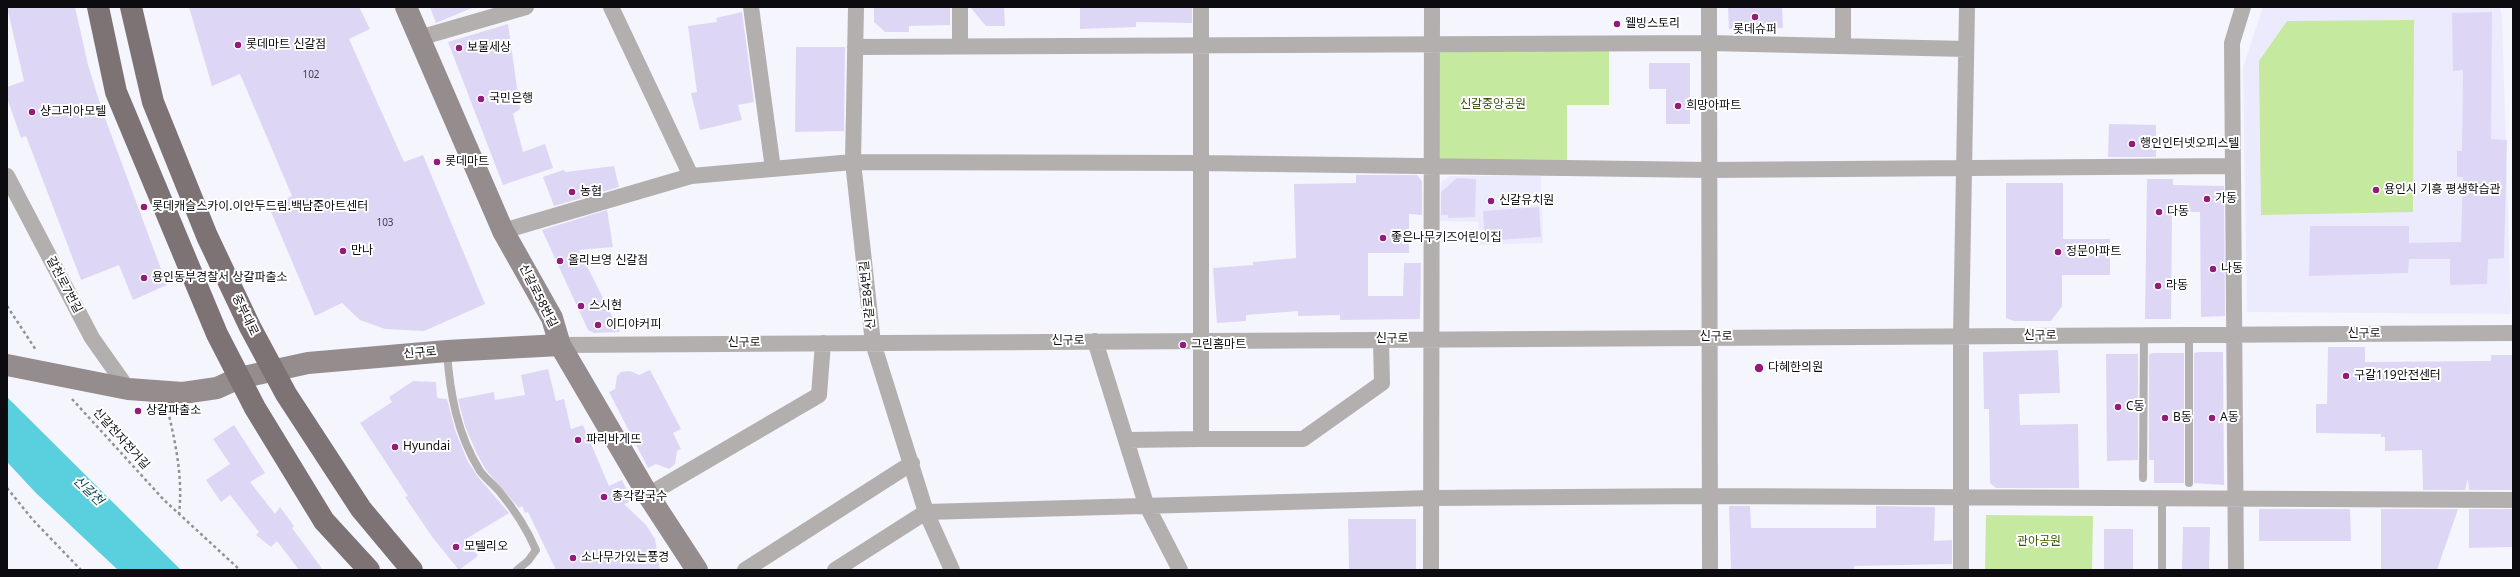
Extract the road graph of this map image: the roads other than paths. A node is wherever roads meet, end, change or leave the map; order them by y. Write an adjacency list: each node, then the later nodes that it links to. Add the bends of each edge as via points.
1 (98, 7): 49 (main road, via 116,92 217,334)
2 (131, 7): 48 (main road, 중부대로, via 152,102 207,236)
3 (406, 7): 15 (street, 신갈로58번길)
4 (526, 7): 15 (street)
5 (611, 7): 31 (street)
6 (751, 7): 28 (street)
7 (856, 7): 21 (street, 신갈로84번길)
8 (960, 7): 19 (street)
9 (1201, 7): 18 (street)
10 (1432, 7): 16 (street)
11 (1709, 7): 17 (street)
12 (1843, 7): 20 (street)
13 (1967, 7): 22 (street)
14 (2243, 7): 25 (street, via 2232,43)
15 (419, 38): 32 (street, 신갈로58번길)
16 (1432, 43): 17 (street); 18 (street); 26 (street)
17 (1709, 43): 20 (street); 29 (street)
18 (1201, 44): 19 (street); 24 (street)
19 (960, 46): 21 (street)
20 (1842, 46): 22 (street)
21 (855, 47): 23 (street, 신갈로84번길)
22 (1966, 49): 27 (street)
23 (853, 162): 24 (street); 28 (street); 44 (street, 신갈로84번길)
24 (1202, 163): 26 (street); 42 (street)
25 (2233, 166): 27 (street); 34 (street)
26 (1431, 167): 29 (street); 39 (street)
27 (1964, 167): 29 (street); 37 (street)
28 (773, 169): 31 (street)
29 (1709, 170): 38 (street)
30 (7, 176): 50 (street, 갈천로7번길, via 92,338)
31 (691, 176): 32 (street)
32 (503, 231): 45 (street, 신갈로58번길, via 552,318)
33 (2513, 333): 34 (street, 신구로)
34 (2236, 334): 36 (street, 신구로); 61 (street)
35 (2144, 335): 36 (street, 신구로); 37 (street, 신구로); 54 (lane)
36 (2189, 335): 55 (lane)
37 (1961, 336): 38 (street, 신구로); 58 (street)
38 (1710, 338): 39 (street, 신구로); 57 (street)
39 (1431, 339): 40 (street, 신구로); 59 (street)
40 (1380, 340): 42 (street, 신구로); 51 (street, via 1382,383 1304,439)
41 (1095, 341): 42 (street, 신구로); 44 (street, 신구로); 52 (street)
42 (1202, 341): 51 (street)
43 (823, 343): 44 (street, 신구로); 45 (street, 신구로); 56 (street, via 819,395)
44 (873, 343): 53 (street, 신갈로84번길)
45 (560, 345): 46 (street, 신구로); 56 (street, 신갈로58번길)
46 (447, 351): 48 (street, 신구로, via 308,363); 67 (lane, via 450,392 461,433 480,472 500,492 527,530 536,550)
47 (7, 365): 50 (street, 신구로)
48 (272, 370): 49 (street, 신구로); 66 (main road, 중부대로, via 361,509)
49 (240, 378): 50 (street, 신구로, via 217,388 183,393); 65 (main road, via 255,408 324,520)
50 (128, 389)
51 (1201, 439): 52 (street)
52 (1126, 440): 63 (street)
53 (912, 463): 64 (street, 신갈로84번길); 69 (street)
54 (2143, 478)
55 (2188, 483)
56 (648, 495): 68 (street, 신갈로58번길)
57 (1710, 496): 58 (street); 59 (street); 74 (street)
58 (1961, 497): 60 (street); 75 (street)
59 (1431, 498): 63 (street); 73 (street)
60 (2162, 498): 61 (street); 76 (lane)
61 (2236, 499): 62 (street); 77 (street)
62 (2513, 500)
63 (1146, 504): 64 (street); 72 (street)
64 (926, 512): 70 (street); 71 (street, 신갈로84번길)
65 (368, 570)
66 (412, 570)
67 (517, 570)
68 (696, 570)
69 (745, 570)
70 (835, 570)
71 (952, 570)
72 (1180, 570)
73 (1431, 570)
74 (1710, 570)
75 (1961, 570)
76 (2162, 570)
77 (2236, 570)

